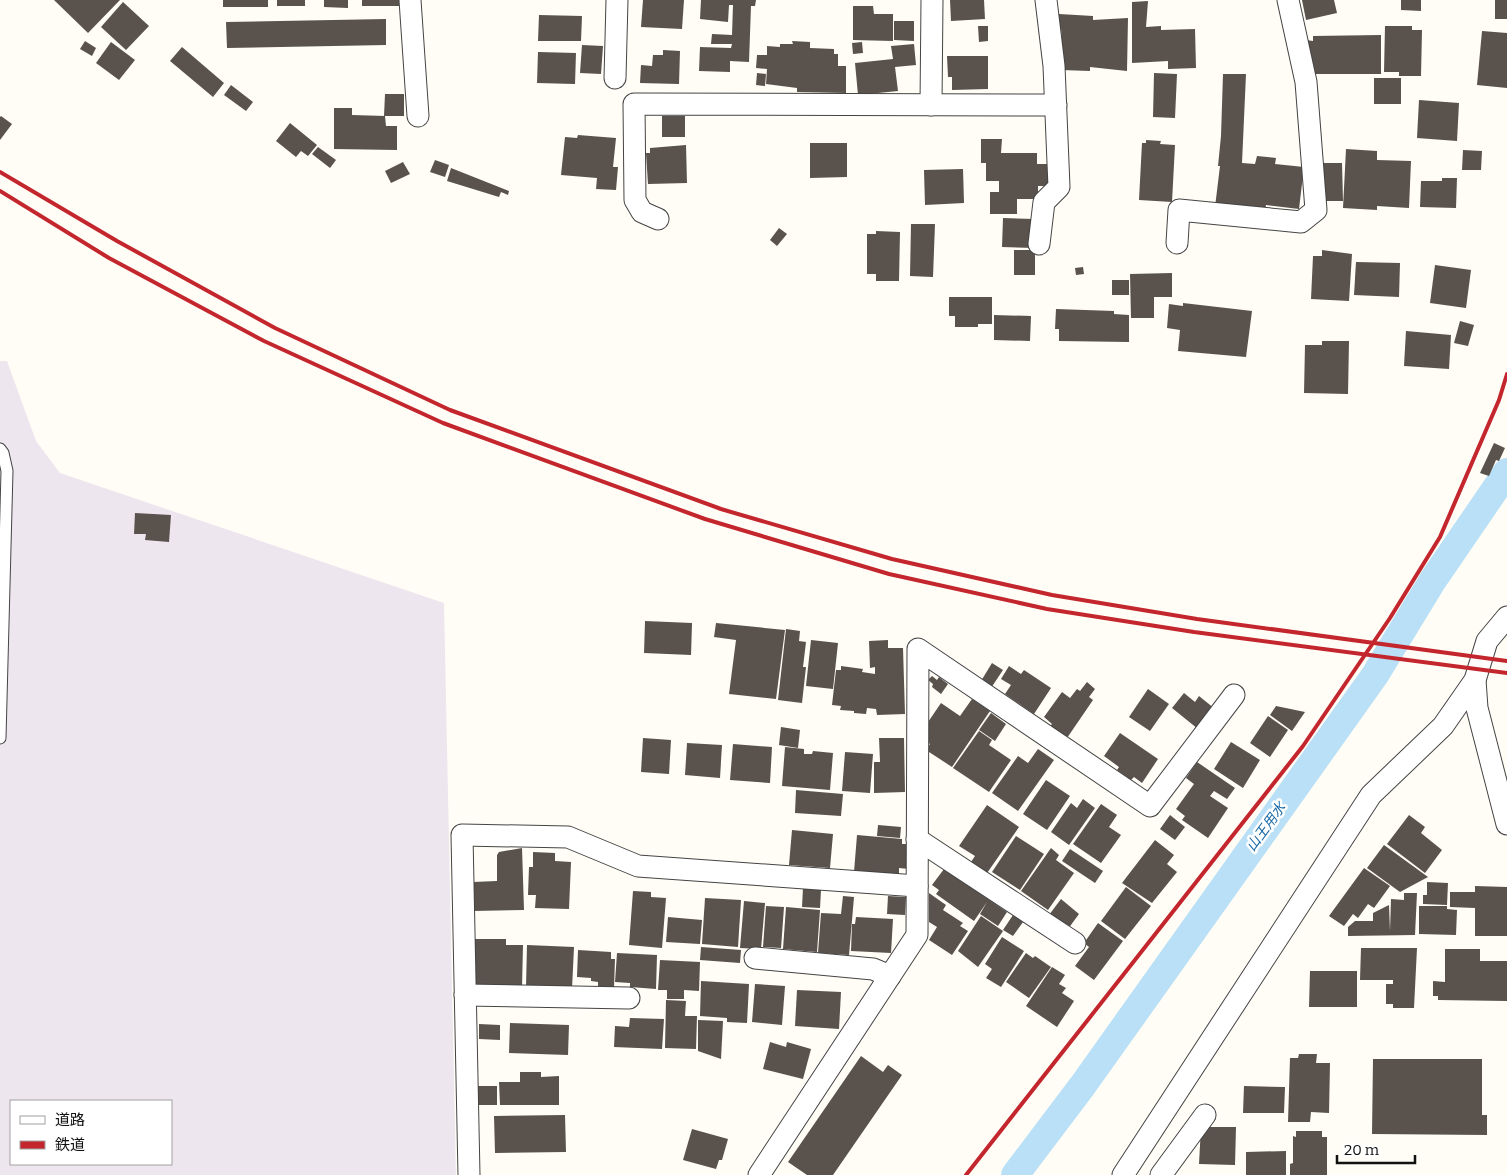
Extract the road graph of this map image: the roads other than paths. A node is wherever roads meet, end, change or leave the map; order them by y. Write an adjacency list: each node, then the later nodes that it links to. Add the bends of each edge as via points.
1 (410, 0): 9 (street)
2 (617, 0): 6 (street)
3 (932, 0): 7 (street)
4 (1046, 0): 8 (street)
5 (1288, 0): 11 (street, via 1306,82 1316,210 1301,222 1179,210)
6 (615, 78)
7 (931, 105): 8 (street); 10 (street, via 634,104 635,200 642,212)
8 (1056, 105): 12 (street, via 1059,187 1044,202)
9 (418, 116)
10 (658, 220)
11 (1177, 243)
12 (1039, 244)
13 (0, 449): 17 (lane, via 7,471)
14 (1507, 617): 15 (street, via 1487,641)
15 (1475, 680): 18 (street, via 1476,708); 29 (street, via 1443,726 1371,795)
16 (1234, 695): 19 (street, via 1150,806 918,648)
17 (0, 738)
18 (1507, 824)
19 (917, 838): 20 (street); 21 (street)
20 (917, 886): 23 (street, via 917,935); 24 (street, via 638,866 568,837 462,835)
21 (1075, 943)
22 (755, 958): 23 (street, via 873,969)
23 (890, 976): 28 (street)
24 (465, 995): 25 (street); 27 (street)
25 (629, 998)
26 (1205, 1115): 30 (street)
27 (469, 1175)
28 (759, 1175)
29 (1122, 1175)
30 (1161, 1175)

